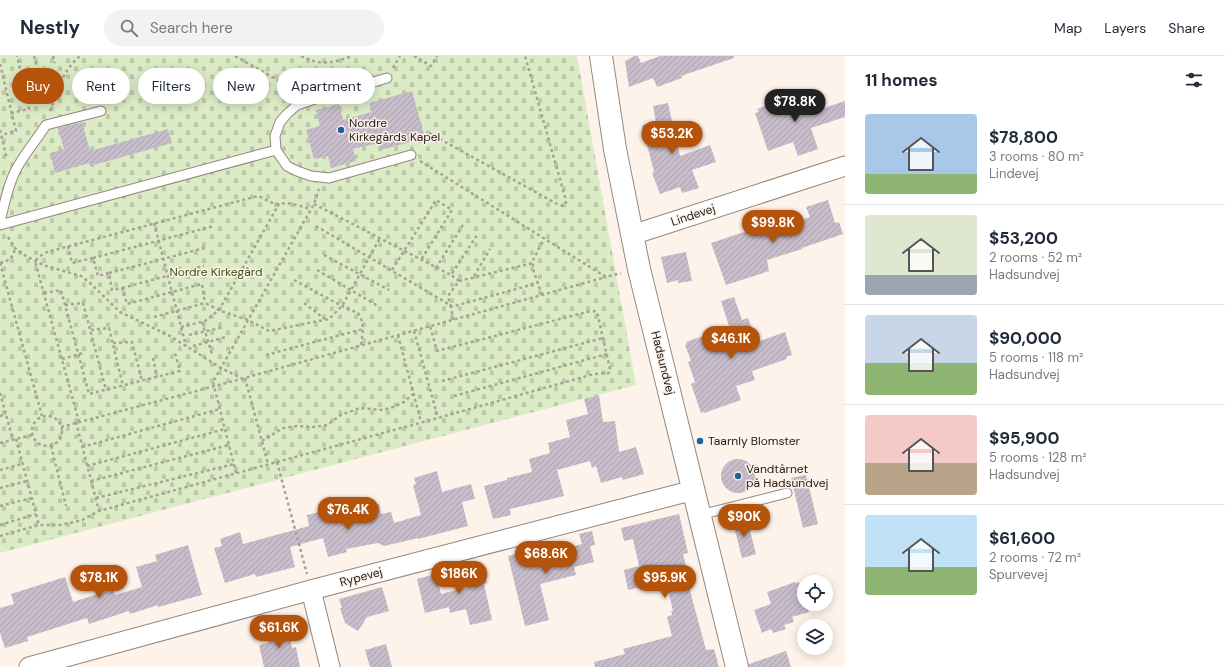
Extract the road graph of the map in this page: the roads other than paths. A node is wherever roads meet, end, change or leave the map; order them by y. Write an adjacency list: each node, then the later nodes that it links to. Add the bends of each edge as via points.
1 (601, 56): 9 (street, Hadsundvej, via 615,150)
2 (387, 78): 4 (lane, via 297,105 280,122 275,136)
3 (100, 111): 7 (lane, via 46,125 12,177)
4 (276, 150): 5 (lane, via 287,166 297,172 329,178); 8 (lane)
5 (411, 155)
6 (845, 166): 9 (street, Lindevej)
7 (0, 221)
8 (2, 229)
9 (632, 236): 10 (street, Hadsundvej)
10 (694, 490): 12 (street, Hadsundvej); 13 (street, Rypevej)
11 (787, 493): 12 (lane)
12 (700, 515): 16 (street, Hadsundvej)
13 (311, 590): 14 (street, Rypevej); 15 (street)
14 (29, 667)
15 (330, 667)
16 (737, 667)

